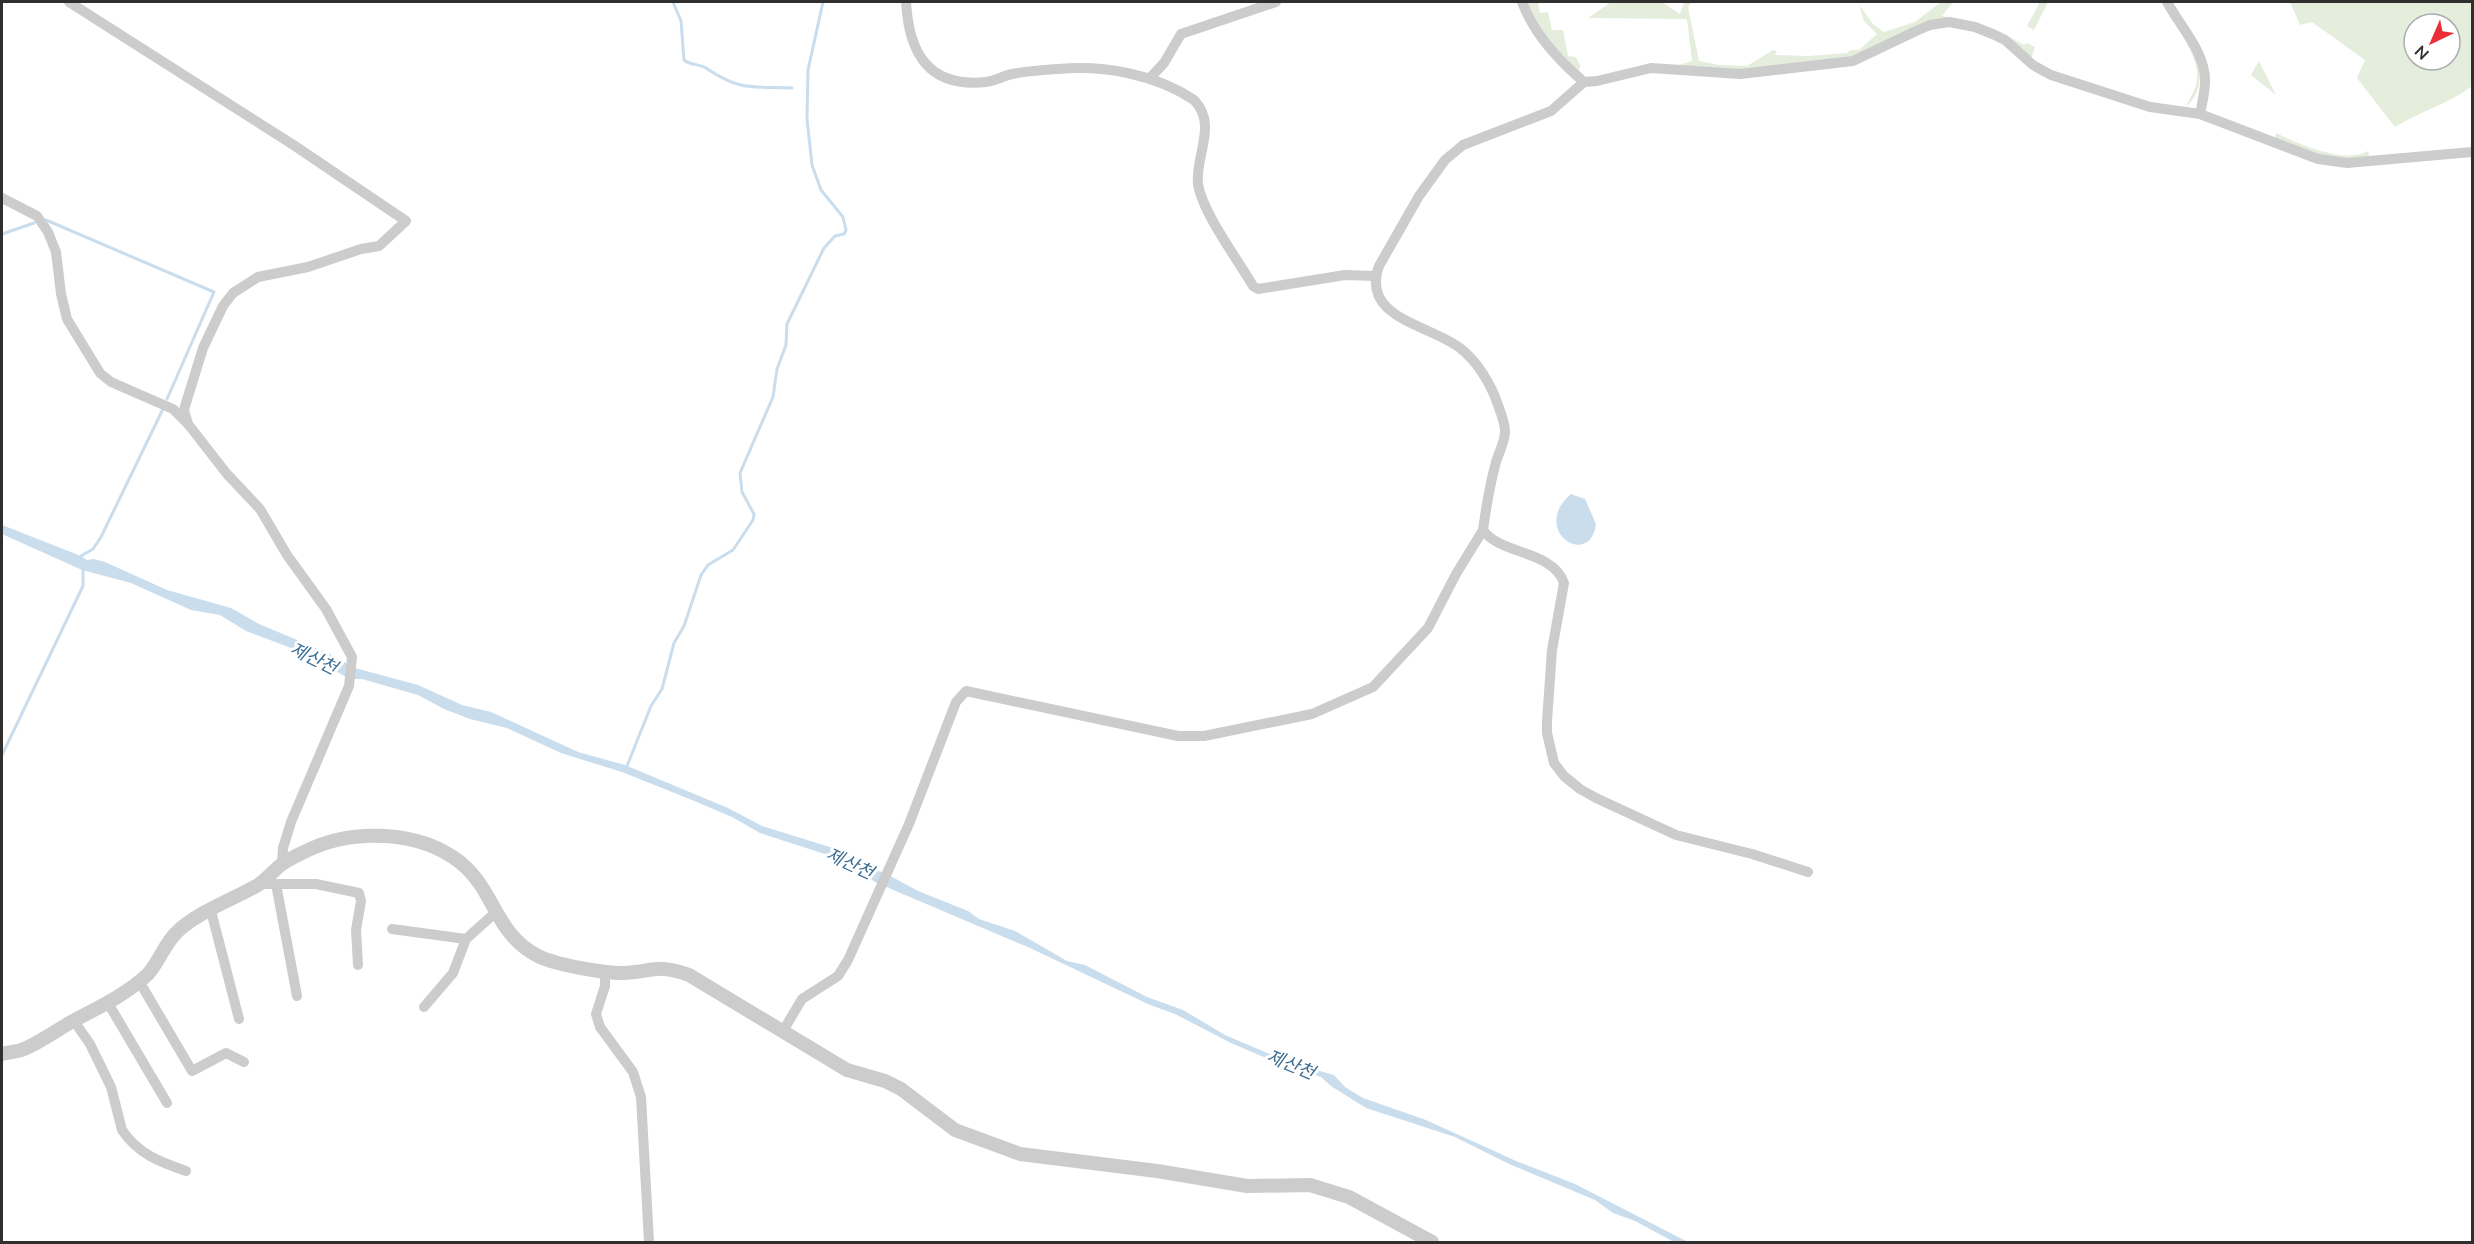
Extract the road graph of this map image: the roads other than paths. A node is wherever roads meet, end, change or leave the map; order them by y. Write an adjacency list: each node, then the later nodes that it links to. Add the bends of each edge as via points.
1 (69, 2): 12 (street, via 406,221 379,246 258,277 233,293 203,348 184,410)
2 (906, 2): 6 (street, via 917,54 931,70 946,78 985,82 1012,74 1077,68)
3 (1276, 2): 6 (street, via 1181,34)
4 (1522, 2): 7 (street, via 1534,29)
5 (2167, 2): 8 (street, via 2204,71)
6 (1150, 78): 11 (street, via 1199,105 1205,120 1198,175 1202,198 1253,286 1262,289 1345,274)
7 (1584, 82): 8 (street, via 1652,68 1740,74 1853,61 1930,25 1949,22 1975,27 2005,40 2051,75 2150,107); 11 (street, via 1551,111 1463,145 1445,160 1419,196)
8 (2200, 114): 9 (street, via 2329,161 2371,162)
9 (2472, 152)
10 (2, 198): 12 (street, via 37,216 48,232 56,252 67,320 100,373 111,382 172,409)
11 (1376, 276): 13 (street, via 1376,292 1389,310 1459,347 1474,362 1494,395 1505,428)
12 (188, 424): 14 (street, via 260,509 349,648 353,667 349,686 291,822)
13 (1483, 530): 15 (street, via 1562,575 1546,721 1554,763 1564,776 1596,798 1676,835); 30 (street, via 1428,628 1388,673 1367,691 1312,714 1204,736 1178,736 966,692 956,702 889,869 842,972 802,999)
14 (282, 864): 16 (street); 19 (street, via 338,839 382,837 419,842 444,851 461,864 483,890)
15 (1808, 872)
16 (258, 884): 17 (street); 18 (street)
17 (276, 884): 22 (street, via 316,884 359,893); 25 (street)
18 (211, 911): 24 (street, via 174,934); 28 (street)
19 (495, 914): 21 (street); 23 (street, via 517,941 538,956)
20 (392, 928): 21 (street)
21 (466, 939): 27 (street, via 453,973)
22 (358, 965)
23 (605, 972): 30 (street, via 654,967 678,971); 35 (street, via 596,1014 633,1072 641,1097)
24 (140, 981): 26 (street); 32 (street, via 192,1071 226,1053)
25 (297, 996)
26 (108, 1003): 29 (street); 33 (street)
27 (424, 1008)
28 (239, 1019)
29 (74, 1021): 31 (street, via 24,1049); 34 (street, via 111,1087 126,1136 154,1160)
30 (783, 1031): 36 (street, via 847,1070 901,1089 955,1130 1020,1154 1247,1186 1310,1185 1349,1197)
31 (2, 1054)
32 (244, 1062)
33 (167, 1103)
34 (186, 1171)
35 (649, 1242)
36 (1432, 1242)

